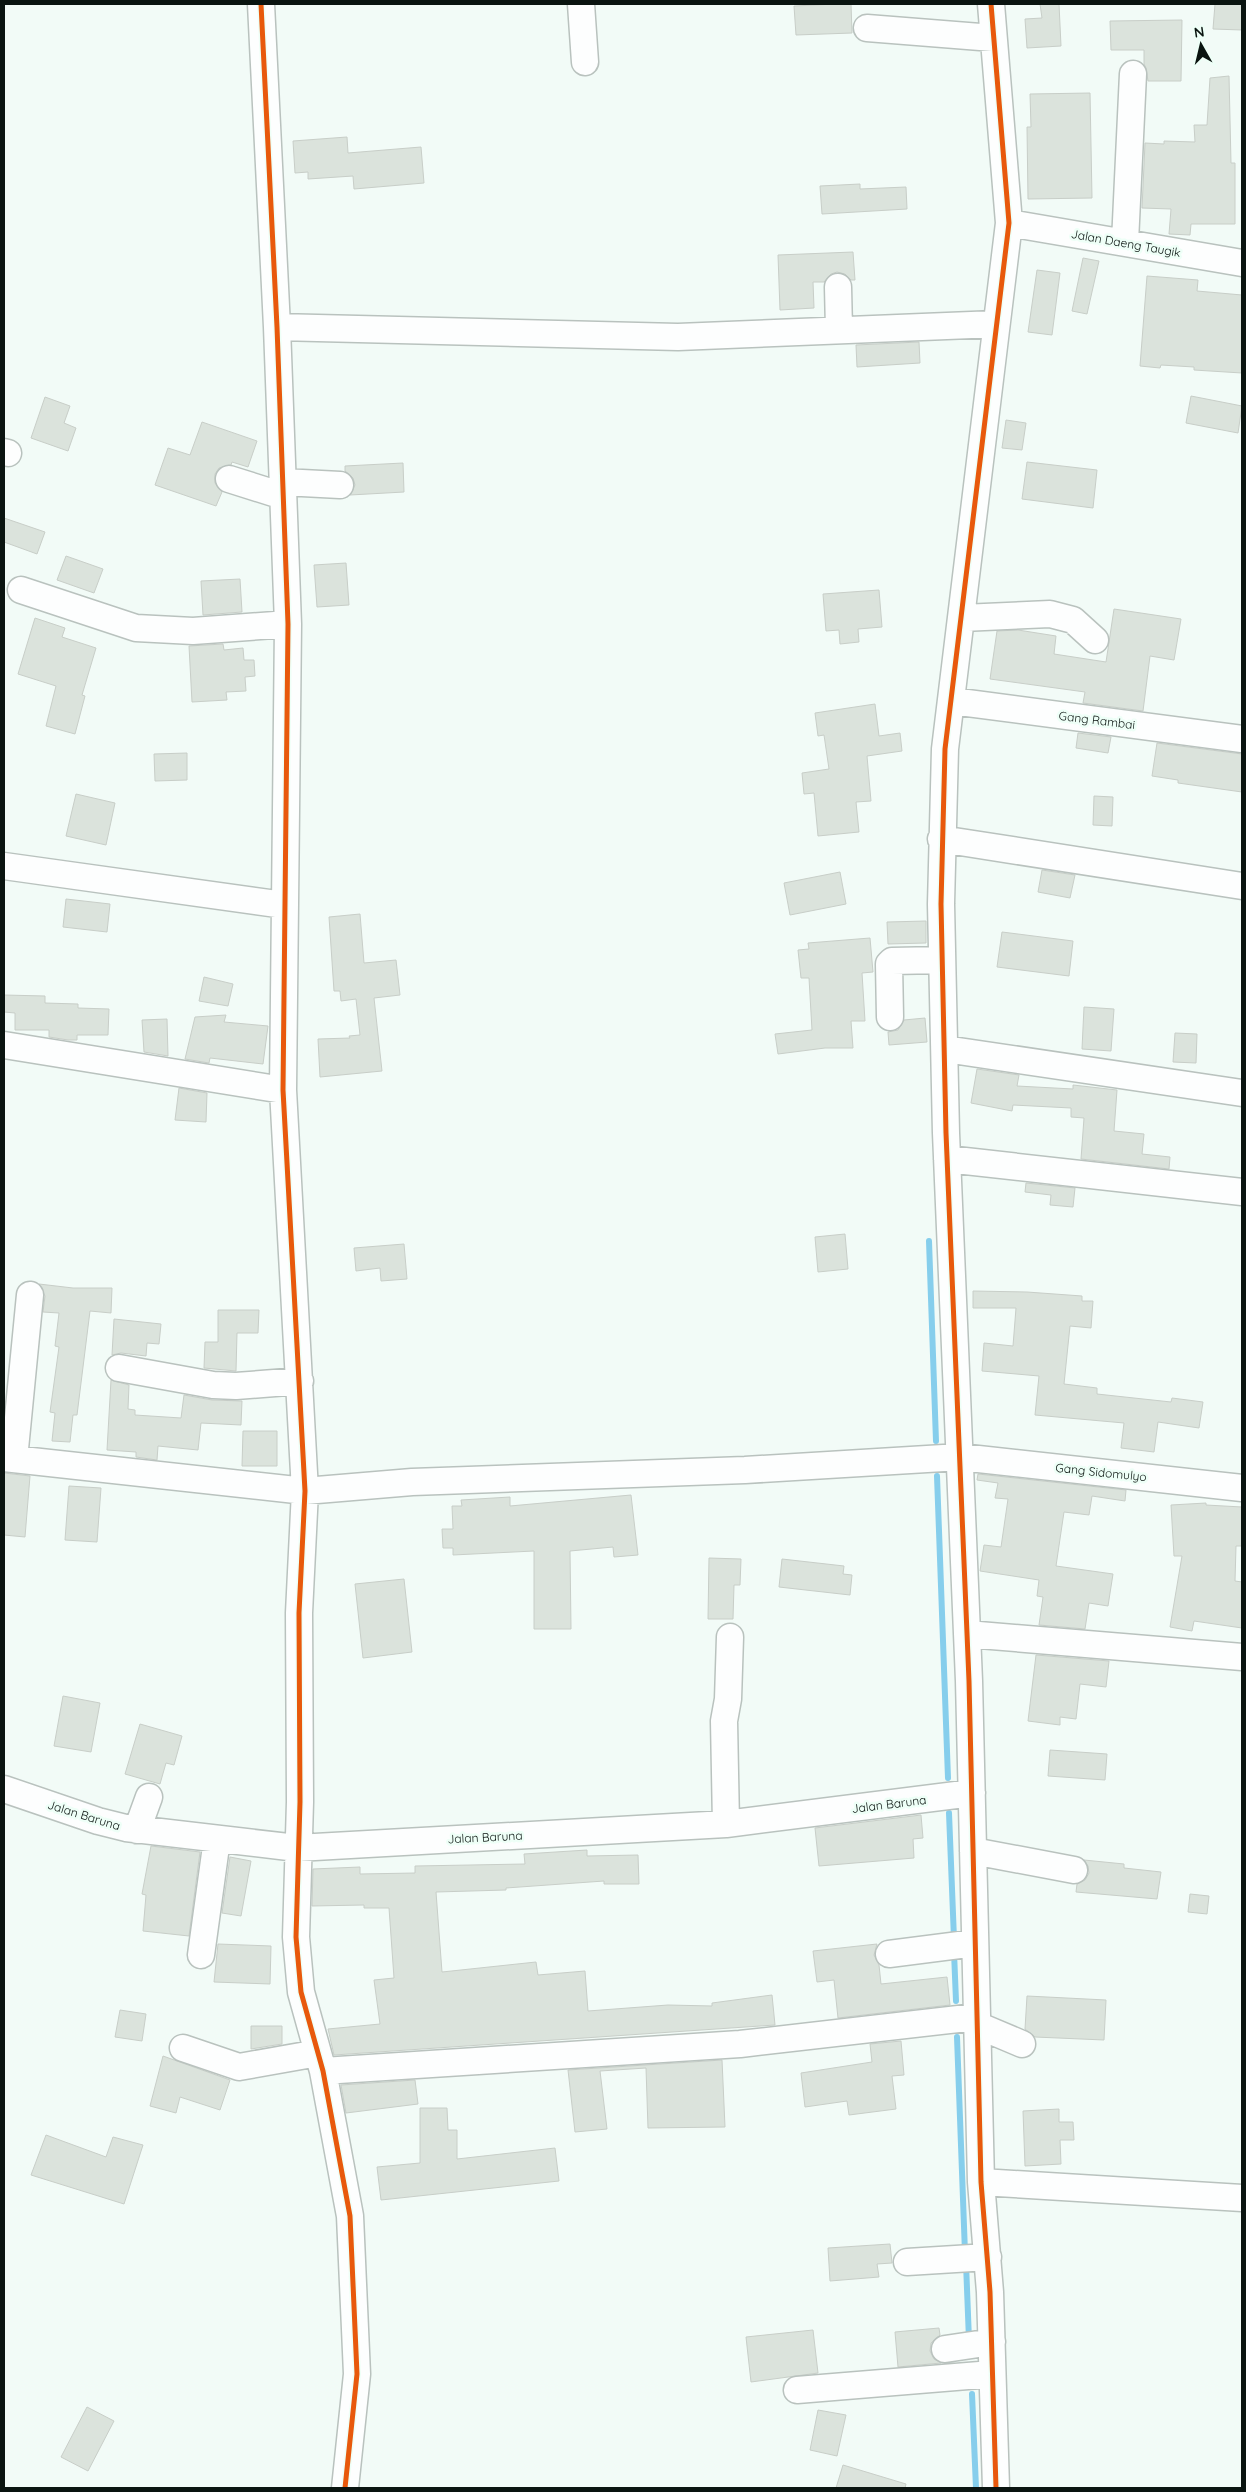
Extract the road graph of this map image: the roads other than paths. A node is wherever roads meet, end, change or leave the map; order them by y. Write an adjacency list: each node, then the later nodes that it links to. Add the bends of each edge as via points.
1 (261, 4): 13 (street)
2 (581, 4): 6 (street)
3 (990, 4): 5 (street)
4 (868, 28): 5 (street)
5 (993, 38): 8 (street)
6 (585, 62)
7 (1134, 74): 9 (street)
8 (1009, 223): 9 (street, Jalan Daeng Taugik); 12 (street)
9 (1126, 242): 10 (street, Jalan Daeng Taugik)
10 (1242, 263)
11 (838, 287): 14 (street)
12 (996, 324): 14 (street); 19 (street)
13 (277, 327): 14 (street, via 678,337); 17 (street)
14 (839, 330)
15 (229, 479): 17 (street)
16 (340, 485): 17 (street)
17 (283, 489): 20 (street)
18 (21, 590): 20 (street, via 136,628 193,631)
19 (962, 618): 21 (street, via 1050,614 1073,620); 22 (street)
20 (288, 624): 27 (street)
21 (1095, 640)
22 (952, 701): 23 (street, Gang Rambai); 24 (street, via 945,749)
23 (1242, 739)
24 (942, 839): 26 (street); 28 (street)
25 (4, 866): 27 (street)
26 (1242, 886)
27 (284, 905): 32 (street)
28 (942, 960): 29 (street, via 892,961 889,964); 31 (street)
29 (890, 1017)
30 (4, 1045): 32 (street)
31 (945, 1049): 33 (street); 34 (street)
32 (283, 1090): 38 (street)
33 (1242, 1093)
34 (948, 1159): 35 (street); 39 (street)
35 (1242, 1192)
36 (30, 1295): 40 (street)
37 (120, 1368): 38 (street, via 213,1385)
38 (300, 1381): 42 (street)
39 (960, 1457): 41 (street, Gang Sidomulyo); 42 (street, Gang Sidomulyo, via 745,1470 430,1482); 43 (street)
40 (9, 1459): 42 (street, Gang Sidomulyo)
41 (1242, 1488)
42 (305, 1491): 52 (street, via 299,1613 300,1802)
43 (967, 1634): 45 (street); 47 (street)
44 (730, 1637): 49 (street, via 724,1720)
45 (1242, 1657)
46 (4, 1789): 50 (street, Jalan Baruna, via 98,1821)
47 (972, 1793): 49 (street, Jalan Baruna); 53 (street)
48 (149, 1797): 50 (street)
49 (726, 1824): 52 (street, Jalan Baruna)
50 (137, 1830): 51 (street, Jalan Baruna)
51 (217, 1840): 52 (street, Jalan Baruna); 57 (street)
52 (297, 1848): 61 (street, via 296,1936 301,1992)
53 (973, 1851): 54 (street); 55 (street)
54 (1074, 1870)
55 (957, 1946): 56 (street); 58 (street)
56 (889, 1954)
57 (201, 1955)
58 (976, 2021): 59 (street); 61 (street, via 740,2044); 62 (street)
59 (1022, 2044)
60 (183, 2048): 61 (street, via 239,2067)
61 (320, 2062): 68 (street, via 350,2216 357,2374)
62 (981, 2182): 63 (street); 64 (street)
63 (1242, 2198)
64 (973, 2258): 65 (street); 66 (street, via 969,2346)
65 (907, 2262)
66 (992, 2374): 67 (street); 69 (street)
67 (797, 2390)
68 (345, 2488)
69 (996, 2488)

